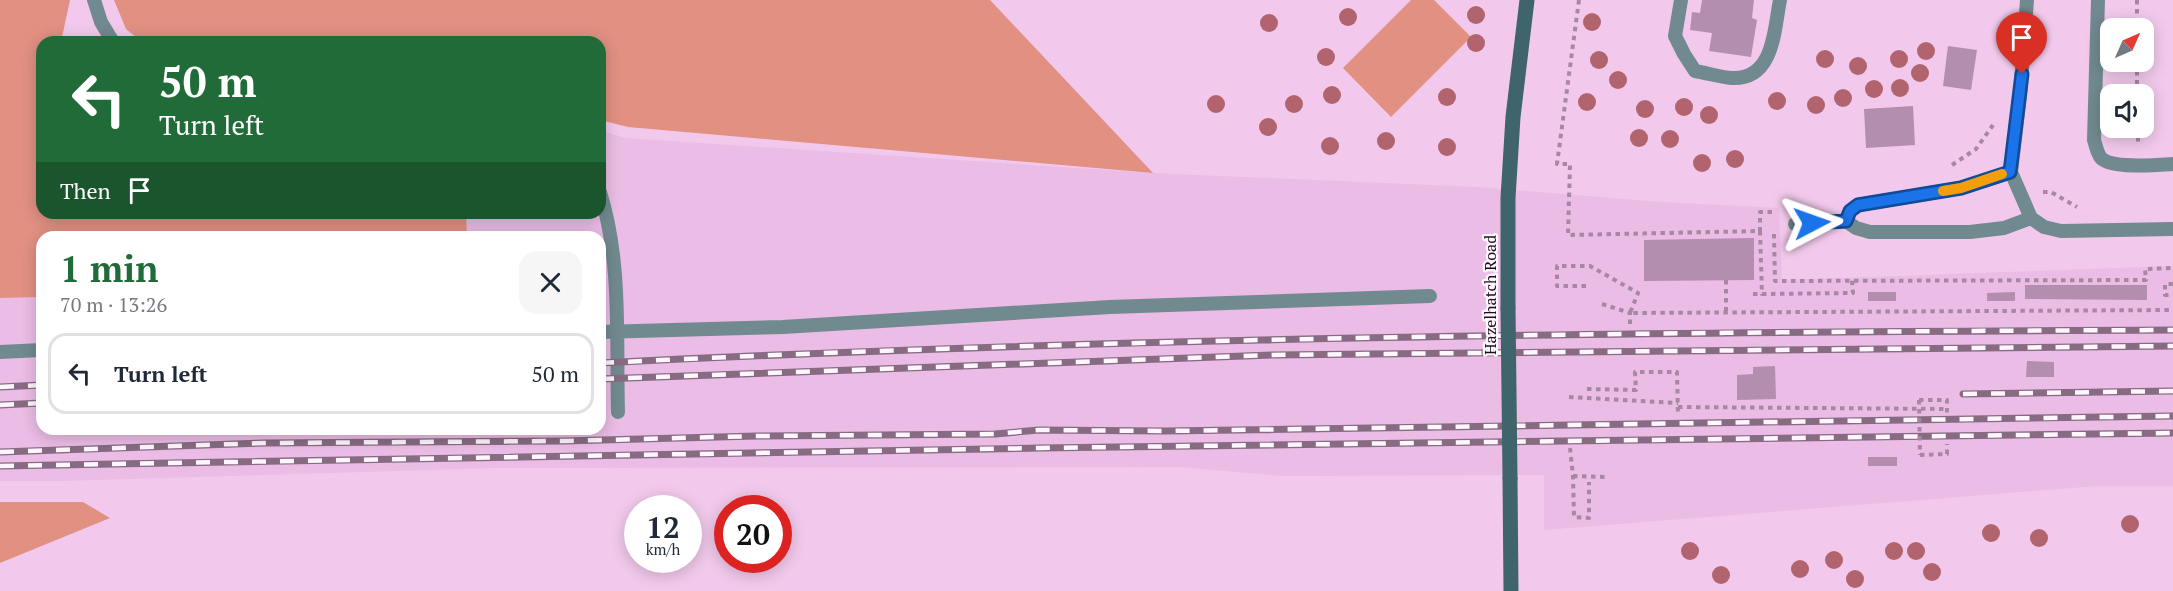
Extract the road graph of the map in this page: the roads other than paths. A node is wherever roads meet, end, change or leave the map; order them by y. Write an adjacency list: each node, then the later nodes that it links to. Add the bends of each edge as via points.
1 (94, 0): 7 (lane)
2 (1527, 0): 21 (main road, Hazelhatch Road, bridge, via 1508,198)
3 (1681, 0): 4 (lane, via 1675,36 1684,54 1695,70 1732,78 1749,76 1766,60)
4 (1780, 0)
5 (2027, 0): 9 (lane)
6 (2098, 0): 8 (lane, via 2094,140 2097,150 2109,163)
7 (109, 36)
8 (2173, 164)
9 (2010, 172): 11 (lane); 12 (lane, via 1961,188 1858,205)
10 (606, 211): 17 (lane, via 616,282)
11 (2031, 218): 12 (lane, via 2004,228 1970,232 1870,232); 14 (lane, via 2044,227 2061,231)
12 (1846, 221): 13 (lane)
13 (1795, 224)
14 (2173, 229)
15 (1430, 296): 17 (lane, via 1110,307 783,327)
16 (606, 332): 17 (lane)
17 (616, 332): 20 (lane)
18 (36, 350): 19 (lane)
19 (0, 352)
20 (618, 412)
21 (1511, 591)

